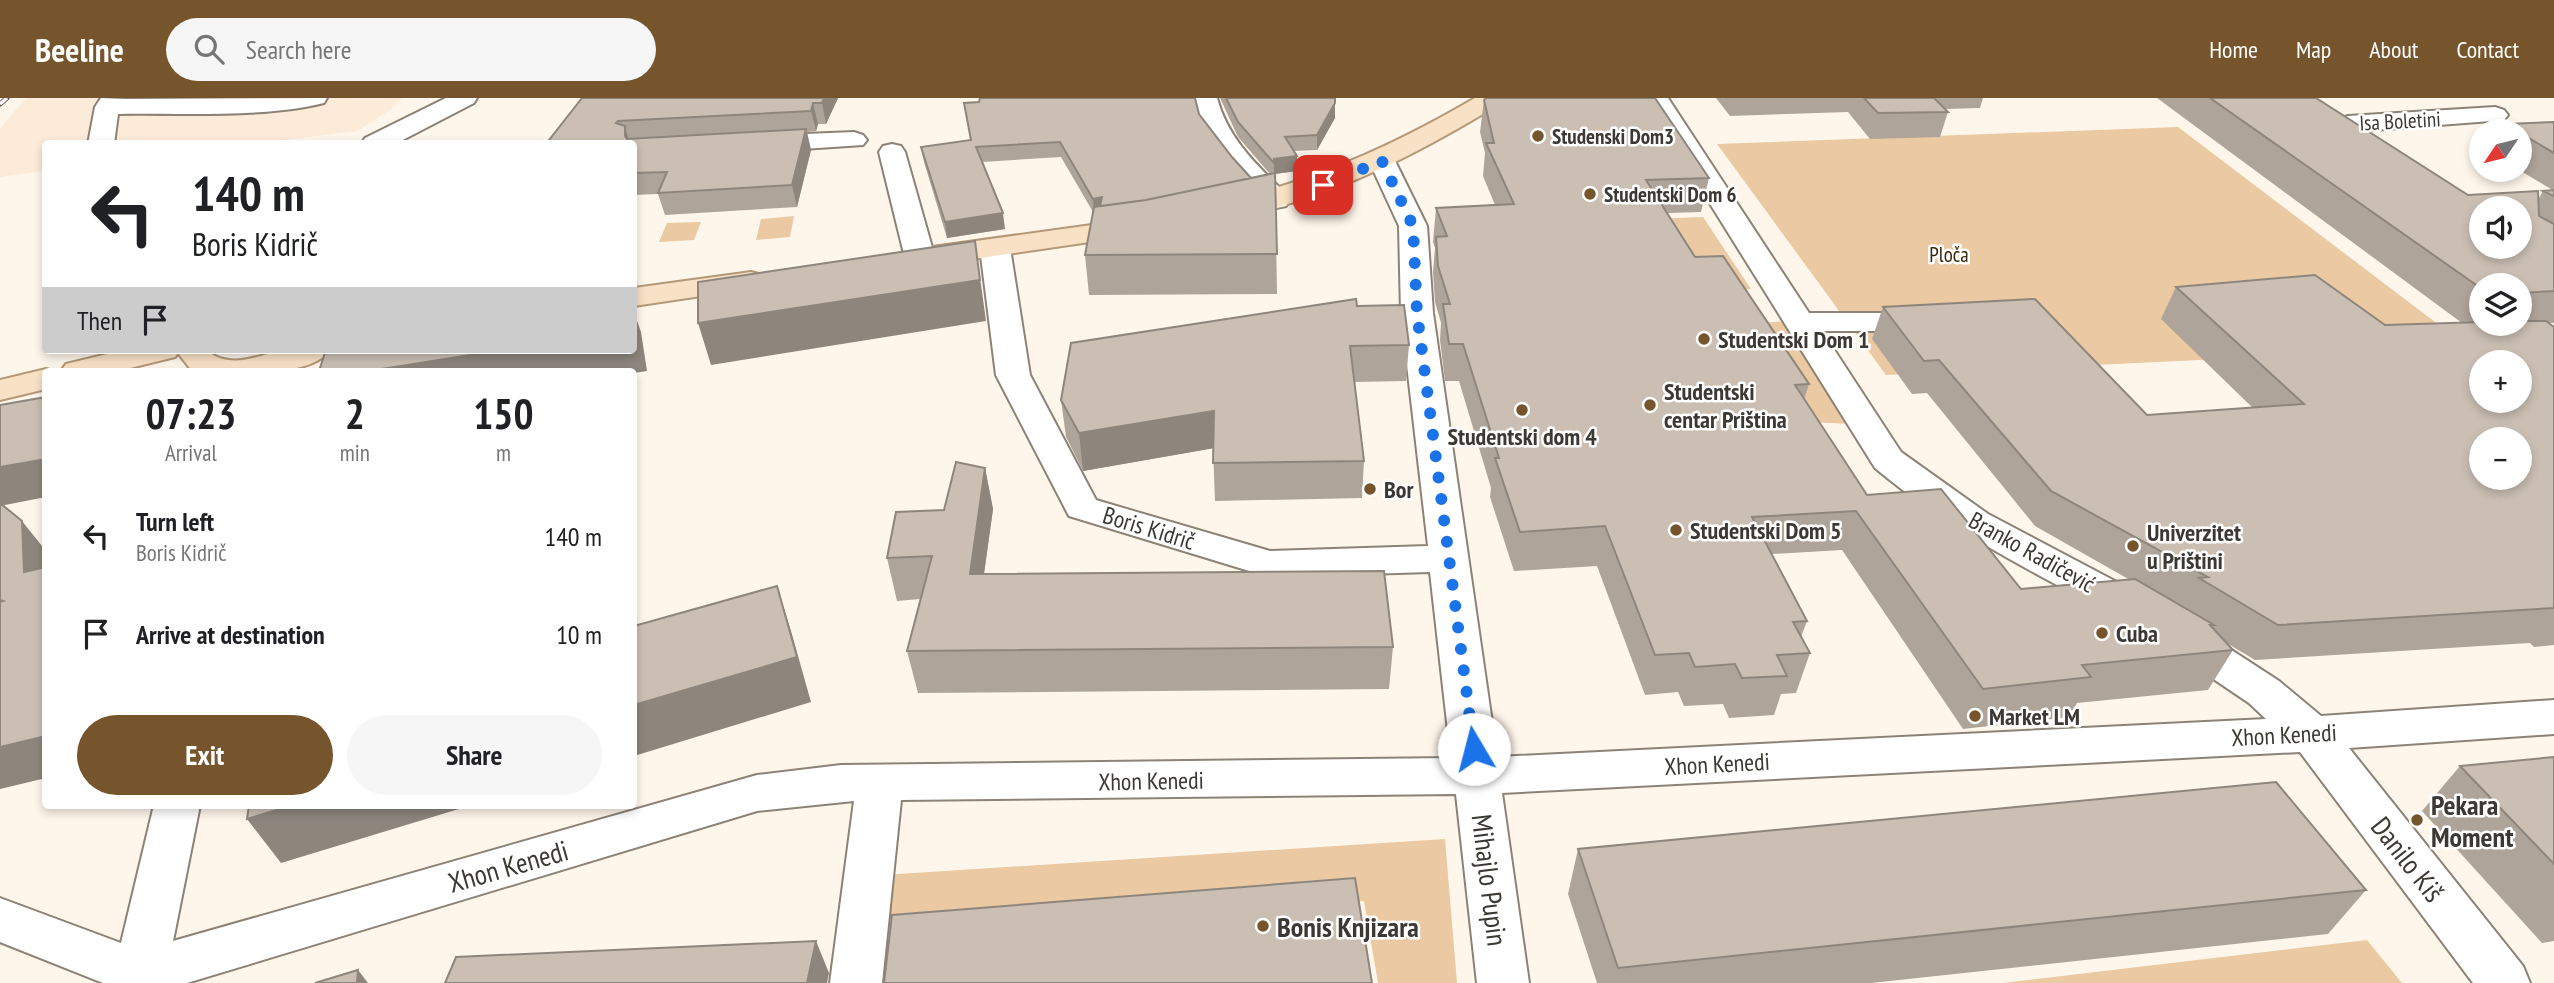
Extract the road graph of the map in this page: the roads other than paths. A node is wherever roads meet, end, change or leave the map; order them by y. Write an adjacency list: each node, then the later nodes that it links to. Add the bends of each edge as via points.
1 (314, 98): 6 (street, via 267,103)
2 (465, 98): 10 (street)
3 (1205, 98): 16 (street, via 1232,154)
4 (1492, 98): 15 (main road)
5 (1656, 98): 21 (street, Branko Radičević)
6 (110, 102): 9 (street)
7 (2495, 115): 8 (street, Isa Boletini)
8 (2338, 118): 12 (main road, Isa Boletini)
9 (102, 140)
10 (382, 140)
11 (854, 140): 13 (street)
12 (2379, 144)
13 (730, 145)
14 (892, 152): 18 (street)
15 (1382, 161): 16 (main road); 32 (street, Mihajlo Pupin, via 1413,226 1417,313)
16 (1276, 200): 17 (main road, via 1186,219)
17 (995, 248): 18 (main road); 32 (street, Boris Kidrič, via 1013,375 1082,508 1269,564)
18 (907, 260)
19 (775, 278): 20 (main road)
20 (637, 298)
21 (1799, 322): 22 (street); 34 (street, Branko Radičević, via 1888,460 1919,487 2171,630 2264,692)
22 (1947, 322)
23 (148, 354): 26 (main road)
24 (194, 354): 27 (main road)
25 (305, 354): 29 (main road)
26 (90, 368)
27 (216, 368)
28 (255, 368): 29 (main road)
29 (275, 368)
30 (42, 380): 31 (main road)
31 (0, 390)
32 (1448, 558): 35 (street, Mihajlo Pupin)
33 (2554, 717): 34 (street, Xhon Kenedi)
34 (2312, 734): 35 (street, Xhon Kenedi); 42 (street, Danilo Kiš)
35 (1477, 776): 36 (street, Xhon Kenedi); 41 (street, Mihajlo Pupin)
36 (880, 783): 39 (street, Xhon Kenedi, via 757,793); 40 (street)
37 (176, 809): 39 (street)
38 (0, 920): 39 (street)
39 (139, 979)
40 (856, 983)
41 (1503, 983)
42 (2504, 983)

